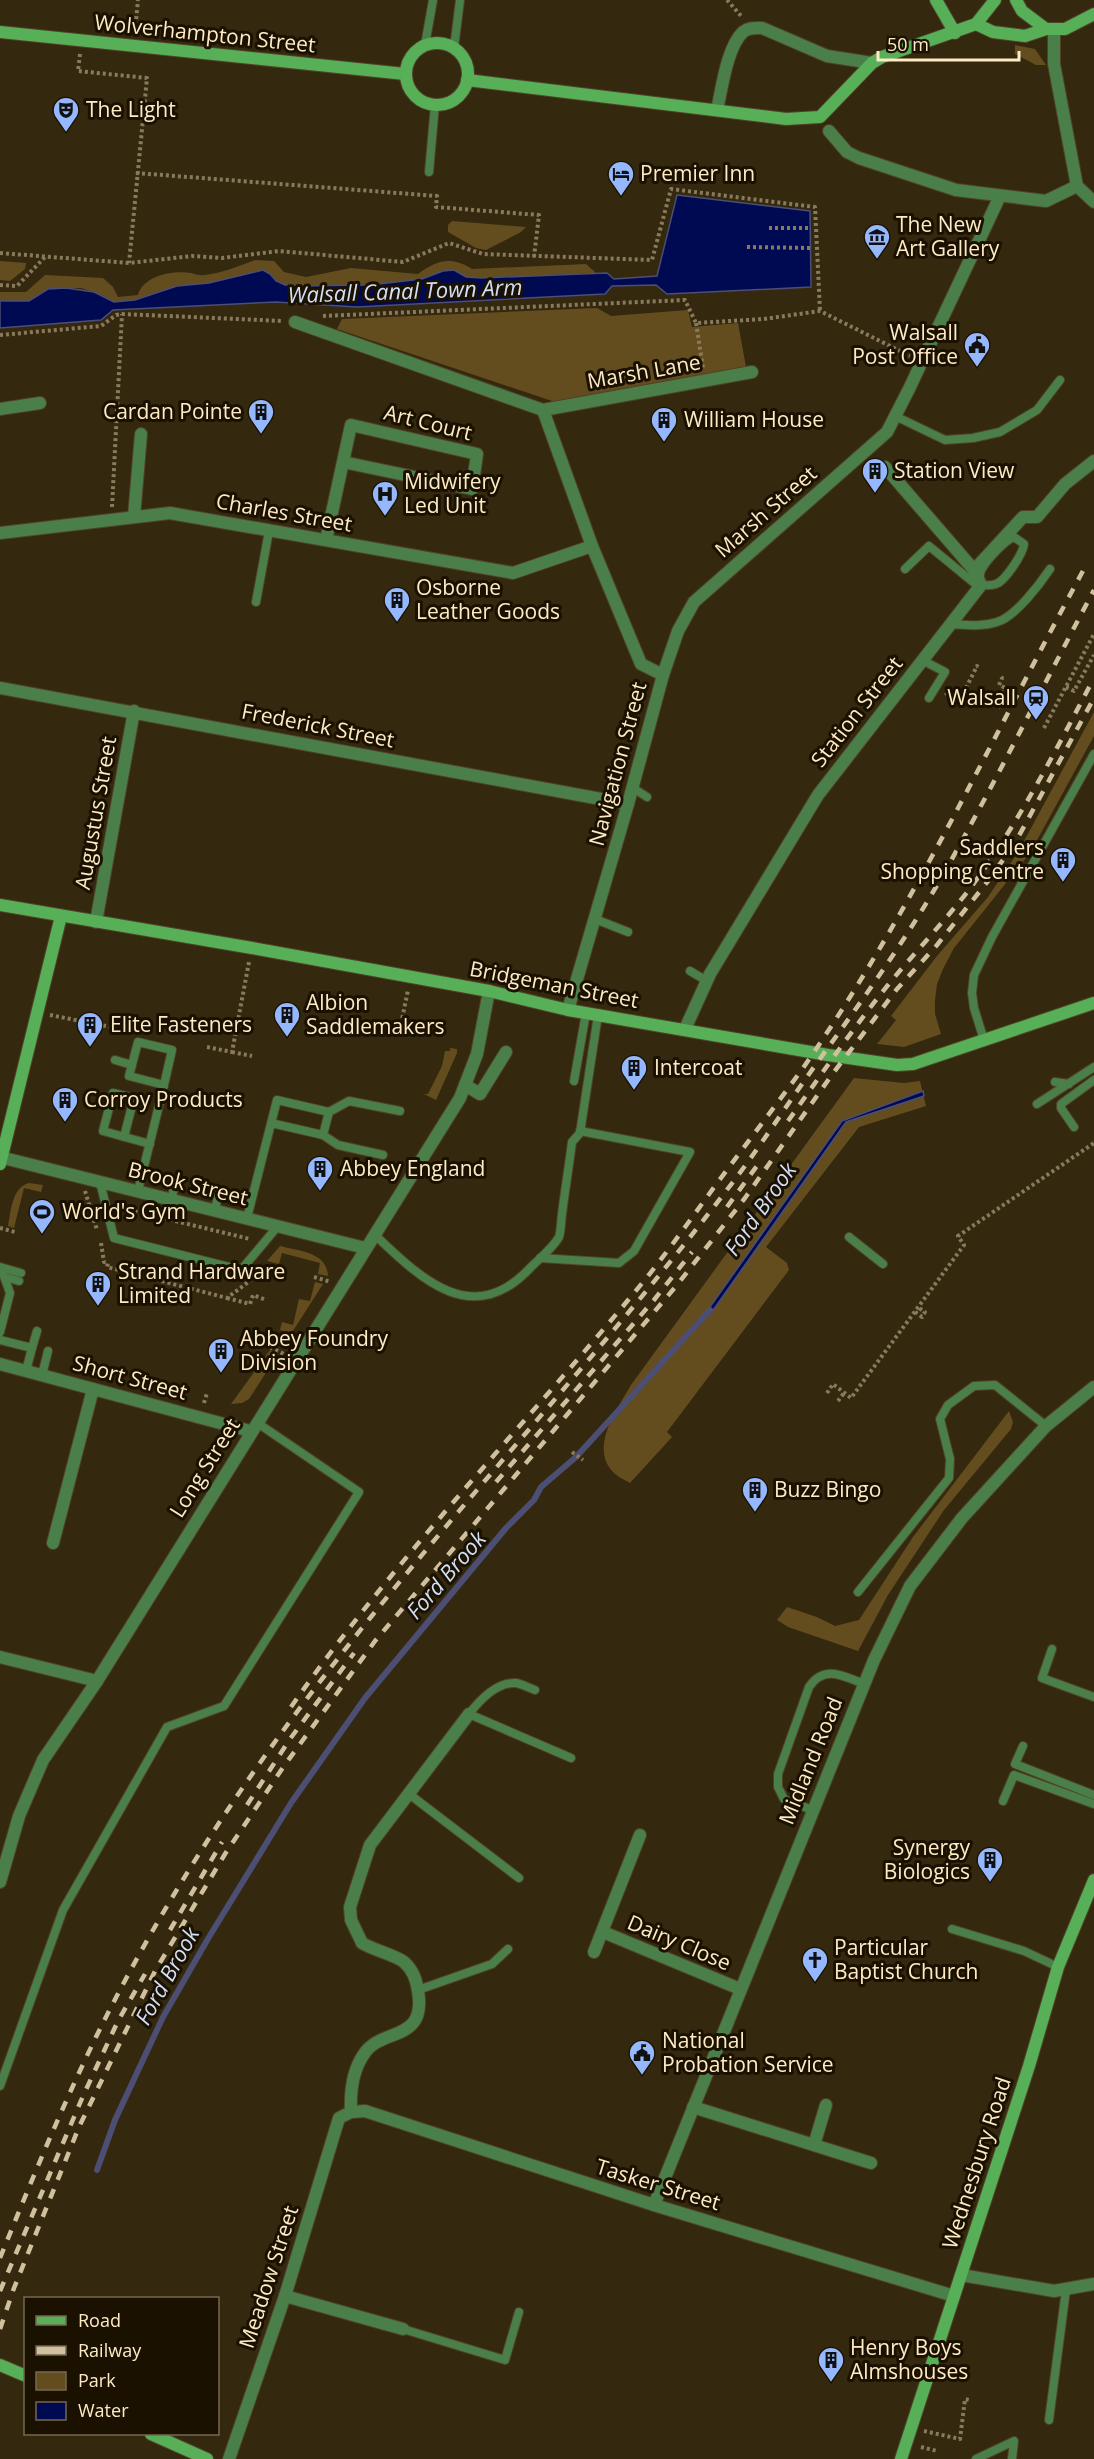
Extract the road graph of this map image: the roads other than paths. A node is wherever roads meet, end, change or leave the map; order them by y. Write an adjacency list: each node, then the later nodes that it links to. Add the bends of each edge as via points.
1 (434, 0): 11 (lane)
2 (460, 0): 12 (lane)
3 (936, 0): 10 (street)
4 (995, 0): 7 (street)
5 (1016, 0): 8 (street, via 1022,11)
6 (1094, 14): 8 (street, via 1075,26)
7 (976, 24): 8 (street, via 993,32 1025,36); 10 (street)
8 (1050, 29): 20 (street)
9 (0, 32): 14 (street, Wolverhampton Street)
10 (955, 33): 13 (street)
11 (425, 45): 12 (street); 14 (street, via 411,56)
12 (454, 48): 15 (street, via 465,62)
13 (872, 63): 17 (street, via 820,117 786,119); 17 (street, via 827,56 752,27 743,32 732,48)
14 (405, 74): 16 (street, via 411,91)
15 (467, 80): 16 (street, via 459,95); 17 (street)
16 (435, 105): 19 (lane)
17 (717, 110)
18 (829, 131): 21 (street, via 847,152 859,158 956,190)
19 (429, 172)
20 (1077, 186): 21 (street, via 1046,201); 22 (street)
21 (1000, 196): 29 (street, Marsh Street)
22 (1094, 202)
23 (295, 322): 28 (street)
24 (752, 372): 28 (street, Marsh Lane)
25 (1060, 380): 29 (lane, via 1037,410 991,434 945,440)
26 (40, 403): 27 (street)
27 (0, 409)
28 (543, 410): 38 (street, Navigation Street)
29 (895, 416): 46 (street, Marsh Street, via 886,432 694,602 678,631)
30 (141, 434): 34 (street)
31 (1094, 461): 41 (street, via 1065,484 1037,517 1023,518)
32 (343, 462): 32 (street, Art Court, via 351,425 477,454 472,489); 37 (street, Art Court)
33 (885, 467): 41 (street)
34 (134, 517): 35 (street, Charles Street, via 170,513); 36 (street, Charles Street)
35 (269, 531): 37 (street, Charles Street); 43 (lane)
36 (0, 533)
37 (326, 540): 38 (street, Charles Street, via 513,573)
38 (592, 546): 46 (street, Navigation Street, via 641,664)
39 (905, 569): 42 (lane, via 929,546)
40 (1050, 569): 44 (lane, via 1030,596 1000,622)
41 (974, 570): 42 (street)
42 (980, 586): 42 (lane, via 983,568 1006,539 1014,537 1024,544 1023,552 1001,581); 44 (street, Station Street)
43 (255, 602)
44 (951, 624): 45 (street, Station Street)
45 (922, 660): 48 (lane, via 945,672); 60 (street, Station Street, via 818,795)
46 (663, 675): 51 (street, Navigation Street)
47 (0, 688): 49 (street, Frederick Street)
48 (929, 698)
49 (134, 711): 53 (street, Frederick Street); 57 (street, Augustus Street)
50 (1094, 754): 66 (lane, via 974,975 974,1008)
51 (633, 788): 52 (lane); 53 (street, Navigation Street)
52 (647, 797)
53 (628, 804): 56 (street, Navigation Street)
54 (0, 905): 55 (street, Bridgeman Street)
55 (61, 916): 57 (street, Bridgeman Street); 87 (street)
56 (595, 919): 58 (lane); 63 (street, Navigation Street)
57 (96, 922): 61 (street, Bridgeman Street)
58 (628, 932)
59 (690, 971): 60 (lane)
60 (707, 981): 65 (street, Station Street)
61 (489, 991): 63 (street, Bridgeman Street); 76 (street, Long Street, via 477,1054)
62 (1093, 1007): 66 (street, Bridgeman Street)
63 (568, 1010): 64 (street, Bridgeman Street)
64 (592, 1014): 65 (street, Bridgeman Street); 72 (lane); 82 (lane)
65 (685, 1029): 66 (street, Bridgeman Street, via 897,1065 913,1064)
66 (984, 1040)
67 (506, 1052): 76 (street, via 480,1094)
68 (115, 1060): 69 (lane)
69 (132, 1065): 75 (lane, via 129,1076); 75 (lane, via 138,1042 172,1050)
70 (1094, 1067): 74 (lane)
71 (1094, 1080): 81 (lane, via 1061,1104)
72 (574, 1081)
73 (1055, 1082): 74 (lane)
74 (1069, 1084): 77 (lane)
75 (164, 1085): 85 (lane)
76 (465, 1085): 96 (street, Long Street)
77 (1037, 1104)
78 (400, 1111): 79 (lane, via 349,1101)
79 (329, 1112): 80 (lane, via 277,1100); 83 (lane)
80 (271, 1123): 83 (lane); 94 (lane)
81 (1074, 1127)
82 (580, 1131): 99 (lane, via 572,1142 558,1237); 99 (lane, via 690,1152 634,1251 619,1263)
83 (323, 1135): 86 (lane, via 338,1145)
84 (124, 1137): 84 (lane, via 103,1131 113,1093 134,1098); 85 (lane)
85 (150, 1144): 90 (lane)
86 (384, 1155)
87 (1, 1160): 89 (street, Brook Street)
88 (176, 1180): 92 (lane)
89 (100, 1182): 90 (street, Brook Street); 95 (lane, via 114,1238 241,1270)
90 (138, 1191): 92 (street, Brook Street)
91 (219, 1191): 93 (lane)
92 (171, 1200): 93 (street, Brook Street)
93 (215, 1210): 94 (street, Brook Street)
94 (247, 1218): 95 (street, Brook Street)
95 (278, 1226): 98 (street, Brook Street)
96 (374, 1234): 98 (street, Long Street); 99 (lane, via 429,1282 454,1294 475,1298 509,1288)
97 (849, 1237): 100 (lane)
98 (365, 1248): 116 (street, Long Street)
99 (540, 1258)
100 (883, 1264)
101 (1, 1268): 102 (lane); 103 (lane)
102 (5, 1277): 103 (lane); 104 (lane)
103 (19, 1281): 104 (lane)
104 (8, 1287): 106 (lane, via 10,1293)
105 (36, 1331): 108 (lane)
106 (0, 1332)
107 (0, 1340): 108 (lane)
108 (32, 1348): 111 (lane)
109 (48, 1352): 112 (lane)
110 (0, 1364): 111 (street, Short Street)
111 (26, 1371): 112 (street, Short Street)
112 (42, 1375): 114 (street, Short Street)
113 (1094, 1387): 115 (street, Midland Road)
114 (93, 1389): 116 (street, Short Street); 117 (street)
115 (1046, 1426): 118 (lane, via 995,1385 974,1386 948,1405 940,1419 950,1459 949,1478); 122 (street, Midland Road, via 962,1518 910,1586)
116 (253, 1427): 121 (street, Long Street); 144 (lane, via 359,1492 224,1706 167,1727 63,1910)
117 (53, 1543)
118 (858, 1592)
119 (1052, 1649): 124 (lane, via 1042,1678)
120 (0, 1657): 121 (street)
121 (97, 1681): 136 (street, Long Street, via 43,1760 19,1816)
122 (864, 1684): 132 (street, Midland Road); 132 (lane, via 839,1674 824,1674 809,1687 778,1774 778,1787 784,1799)
123 (534, 1690): 125 (lane, via 516,1683 502,1687 488,1694)
124 (1094, 1697)
125 (469, 1714): 127 (lane); 128 (street)
126 (1023, 1746): 129 (lane, via 1015,1764)
127 (571, 1758)
128 (409, 1794): 134 (lane); 143 (street, via 370,1845 350,1907 351,1920 362,1943 402,1960 415,1976)
129 (1094, 1795)
130 (1003, 1802): 131 (lane, via 1014,1775)
131 (1094, 1804)
132 (812, 1810): 142 (street, Midland Road)
133 (640, 1835): 138 (street, Dairy Close)
134 (519, 1878)
135 (1094, 1880): 141 (street, Wednesbury Road)
136 (0, 1882)
137 (952, 1929): 141 (lane, via 1023,1951)
138 (603, 1932): 140 (street, Dairy Close); 142 (street, Dairy Close)
139 (508, 1949): 143 (lane, via 492,1964)
140 (594, 1952)
141 (1058, 1967): 151 (street, Wednesbury Road)
142 (740, 1989): 146 (street, Midland Road)
143 (418, 1990): 147 (street, via 418,2011 408,2028 364,2053 353,2076)
144 (0, 2086)
145 (826, 2105): 148 (street)
146 (693, 2106): 148 (street); 150 (street, Midland Road)
147 (351, 2112): 150 (street, Tasker Street, via 365,2111); 154 (street, Meadow Street, via 339,2118)
148 (814, 2145): 149 (street)
149 (871, 2163)
150 (654, 2205): 155 (street, Tasker Street)
151 (961, 2274): 153 (street); 155 (street, Wednesbury Road)
152 (1094, 2284): 153 (street)
153 (1066, 2290): 160 (lane)
154 (285, 2296): 157 (street); 163 (street, Meadow Street)
155 (954, 2296): 164 (street, Wednesbury Road)
156 (519, 2312): 157 (lane, via 505,2360)
157 (403, 2329)
158 (0, 2365): 159 (street)
159 (24, 2375)
160 (1049, 2420)
161 (155, 2435): 162 (street)
162 (207, 2459)
163 (229, 2459)
164 (901, 2459)
165 (976, 2459): 166 (lane, via 1014,2440)
166 (1012, 2459)

